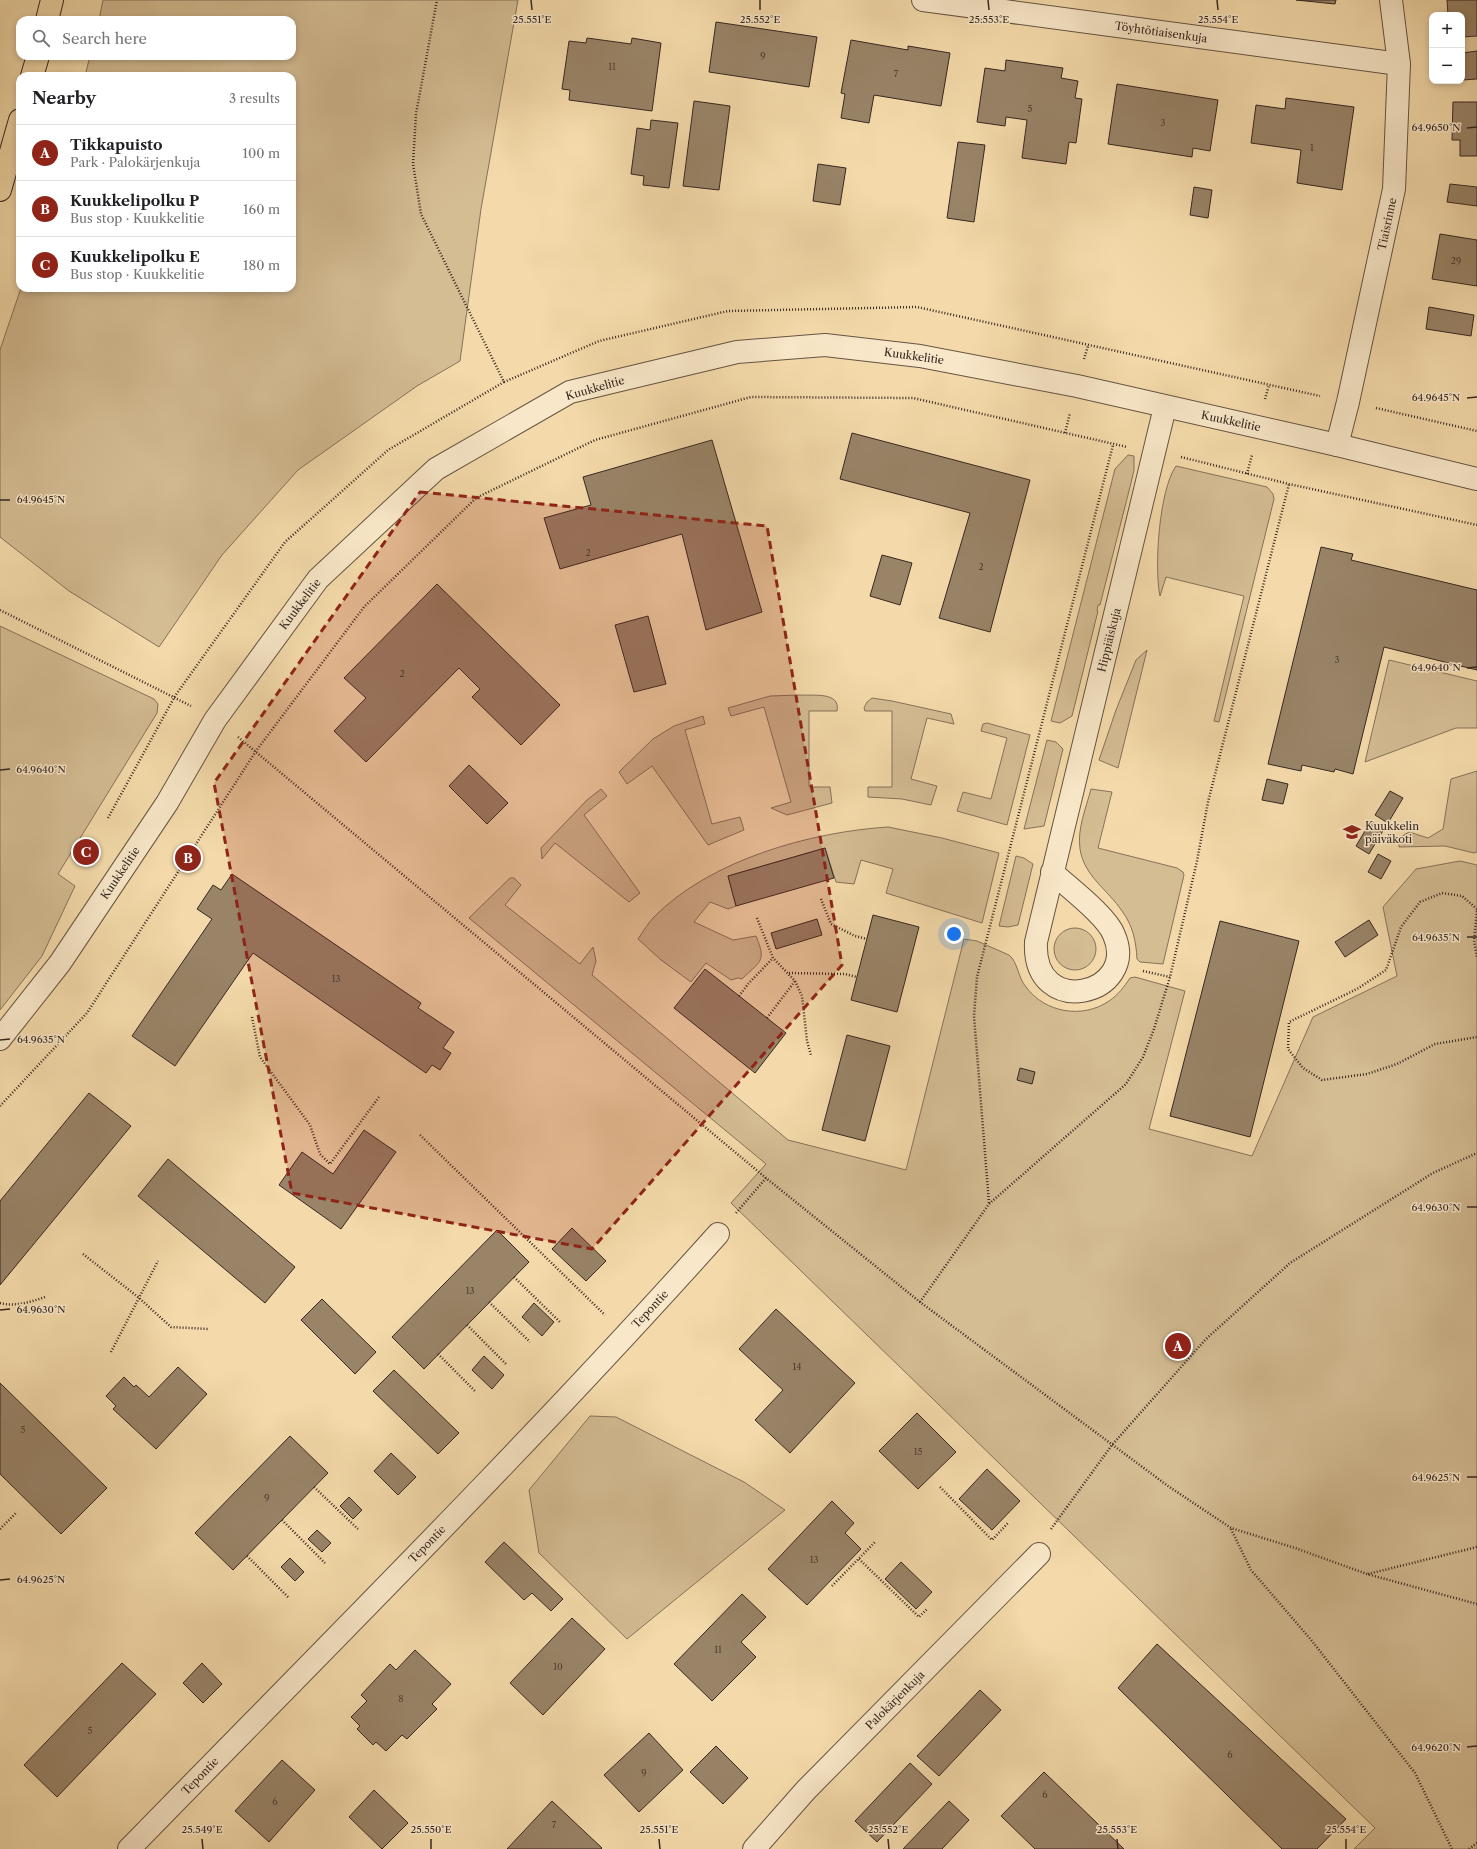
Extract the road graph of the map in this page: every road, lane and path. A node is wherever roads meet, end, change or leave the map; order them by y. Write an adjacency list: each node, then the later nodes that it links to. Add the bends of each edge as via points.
1 (52, 0): 5 (main road)
2 (437, 0): 19 (path, via 416,114 413,164 421,214 504,382 388,450 285,542)
3 (923, 0): 7 (street, Töyhtötiaisenkuja)
4 (1391, 0): 7 (street, Tiaisrinne)
5 (48, 16)
6 (37, 60): 8 (main road)
7 (1399, 64): 13 (street, Tiaisrinne, via 1394,189)
8 (33, 72)
9 (16, 134): 10 (main road)
10 (0, 190)
11 (1165, 407): 13 (street, Kuukkelitie); 14 (street, Hippiäiskuja); 20 (street, Kuukkelitie, via 1076,386 920,356 825,345 737,352 570,392 436,469 318,579)
12 (1113, 445): 14 (path); 21 (path, via 913,398 751,397 595,440 476,498 364,607); 44 (path, via 977,977 974,1016)
13 (1337, 445): 15 (street, Kuukkelitie)
14 (1154, 451): 16 (path); 23 (street, Hippiäiskuja)
15 (1477, 479)
16 (1289, 484): 17 (path); 44 (path, via 1208,802 1170,977 1143,1057 1126,1084)
17 (1477, 525)
18 (0, 610): 19 (path)
19 (175, 696): 20 (path); 22 (path)
20 (215, 720): 21 (path); 37 (street, Kuukkelitie, via 167,803 60,963)
21 (256, 751): 40 (path, via 87,1013); 43 (path)
22 (108, 818)
23 (1052, 872): 23 (street, Hippiäiskuja, via 1035,956 1039,970 1047,981 1059,989 1072,993 1086,992 1099,986 1116,964 1118,950 1114,935 1106,922)
24 (822, 900): 27 (path, via 831,924)
25 (1477, 910): 29 (path, via 1474,940); 36 (path, via 1462,896 1442,893 1420,902 1401,928 1386,970 1357,989 1289,1022 1288,1049 1303,1068 1322,1080 1367,1074 1397,1064 1435,1044)
26 (757, 918): 28 (path)
27 (867, 940)
28 (773, 958): 30 (path); 33 (path)
29 (1477, 958)
30 (789, 973): 31 (path, via 845,974); 32 (path)
31 (857, 977)
32 (795, 981): 35 (path); 38 (path, via 802,996)
33 (739, 996)
34 (252, 1016): 39 (path, via 260,1057 310,1125 320,1154 330,1164)
35 (767, 1018)
36 (1477, 1037)
37 (0, 1039)
38 (811, 1055)
39 (379, 1097)
40 (0, 1106)
41 (420, 1135): 57 (path)
42 (1477, 1153): 63 (path, via 1433,1173 1290,1263 1205,1340)
43 (766, 1178): 45 (path); 52 (path)
44 (989, 1204): 52 (path)
45 (718, 1234): 57 (street, Tepontie)
46 (83, 1254): 50 (path)
47 (158, 1261): 50 (path)
48 (514, 1277): 54 (path)
49 (45, 1297): 53 (path, via 30,1302 7,1305)
50 (138, 1297): 56 (path, via 171,1327); 59 (path)
51 (489, 1302): 58 (path)
52 (920, 1302): 63 (path)
53 (0, 1303)
54 (561, 1323)
55 (467, 1325): 61 (path)
56 (208, 1329)
57 (626, 1335): 84 (street, Tepontie)
58 (530, 1342)
59 (110, 1352)
60 (438, 1354): 62 (path)
61 (506, 1364)
62 (475, 1391)
63 (1112, 1445): 69 (path); 74 (path, via 1050,1531)
64 (314, 1487): 71 (path)
65 (940, 1487): 68 (path, via 992,1540)
66 (16, 1513): 70 (path)
67 (282, 1520): 77 (path)
68 (1008, 1523)
69 (1231, 1528): 78 (path); 86 (path, via 1250,1570 1312,1641 1416,1773)
70 (0, 1529)
71 (358, 1530)
72 (876, 1541): 76 (path)
73 (1477, 1547): 78 (path)
74 (1039, 1554): 85 (street, Palokärjenkuja, via 806,1790)
75 (247, 1556): 80 (path)
76 (859, 1559): 79 (path); 82 (path, via 919,1617)
77 (325, 1562)
78 (1367, 1574): 81 (path)
79 (832, 1586)
80 (289, 1598)
81 (1477, 1604)
82 (927, 1609)
83 (1477, 1843): 87 (path)
84 (129, 1849)
85 (754, 1849)
86 (1452, 1849)
87 (1468, 1849)

